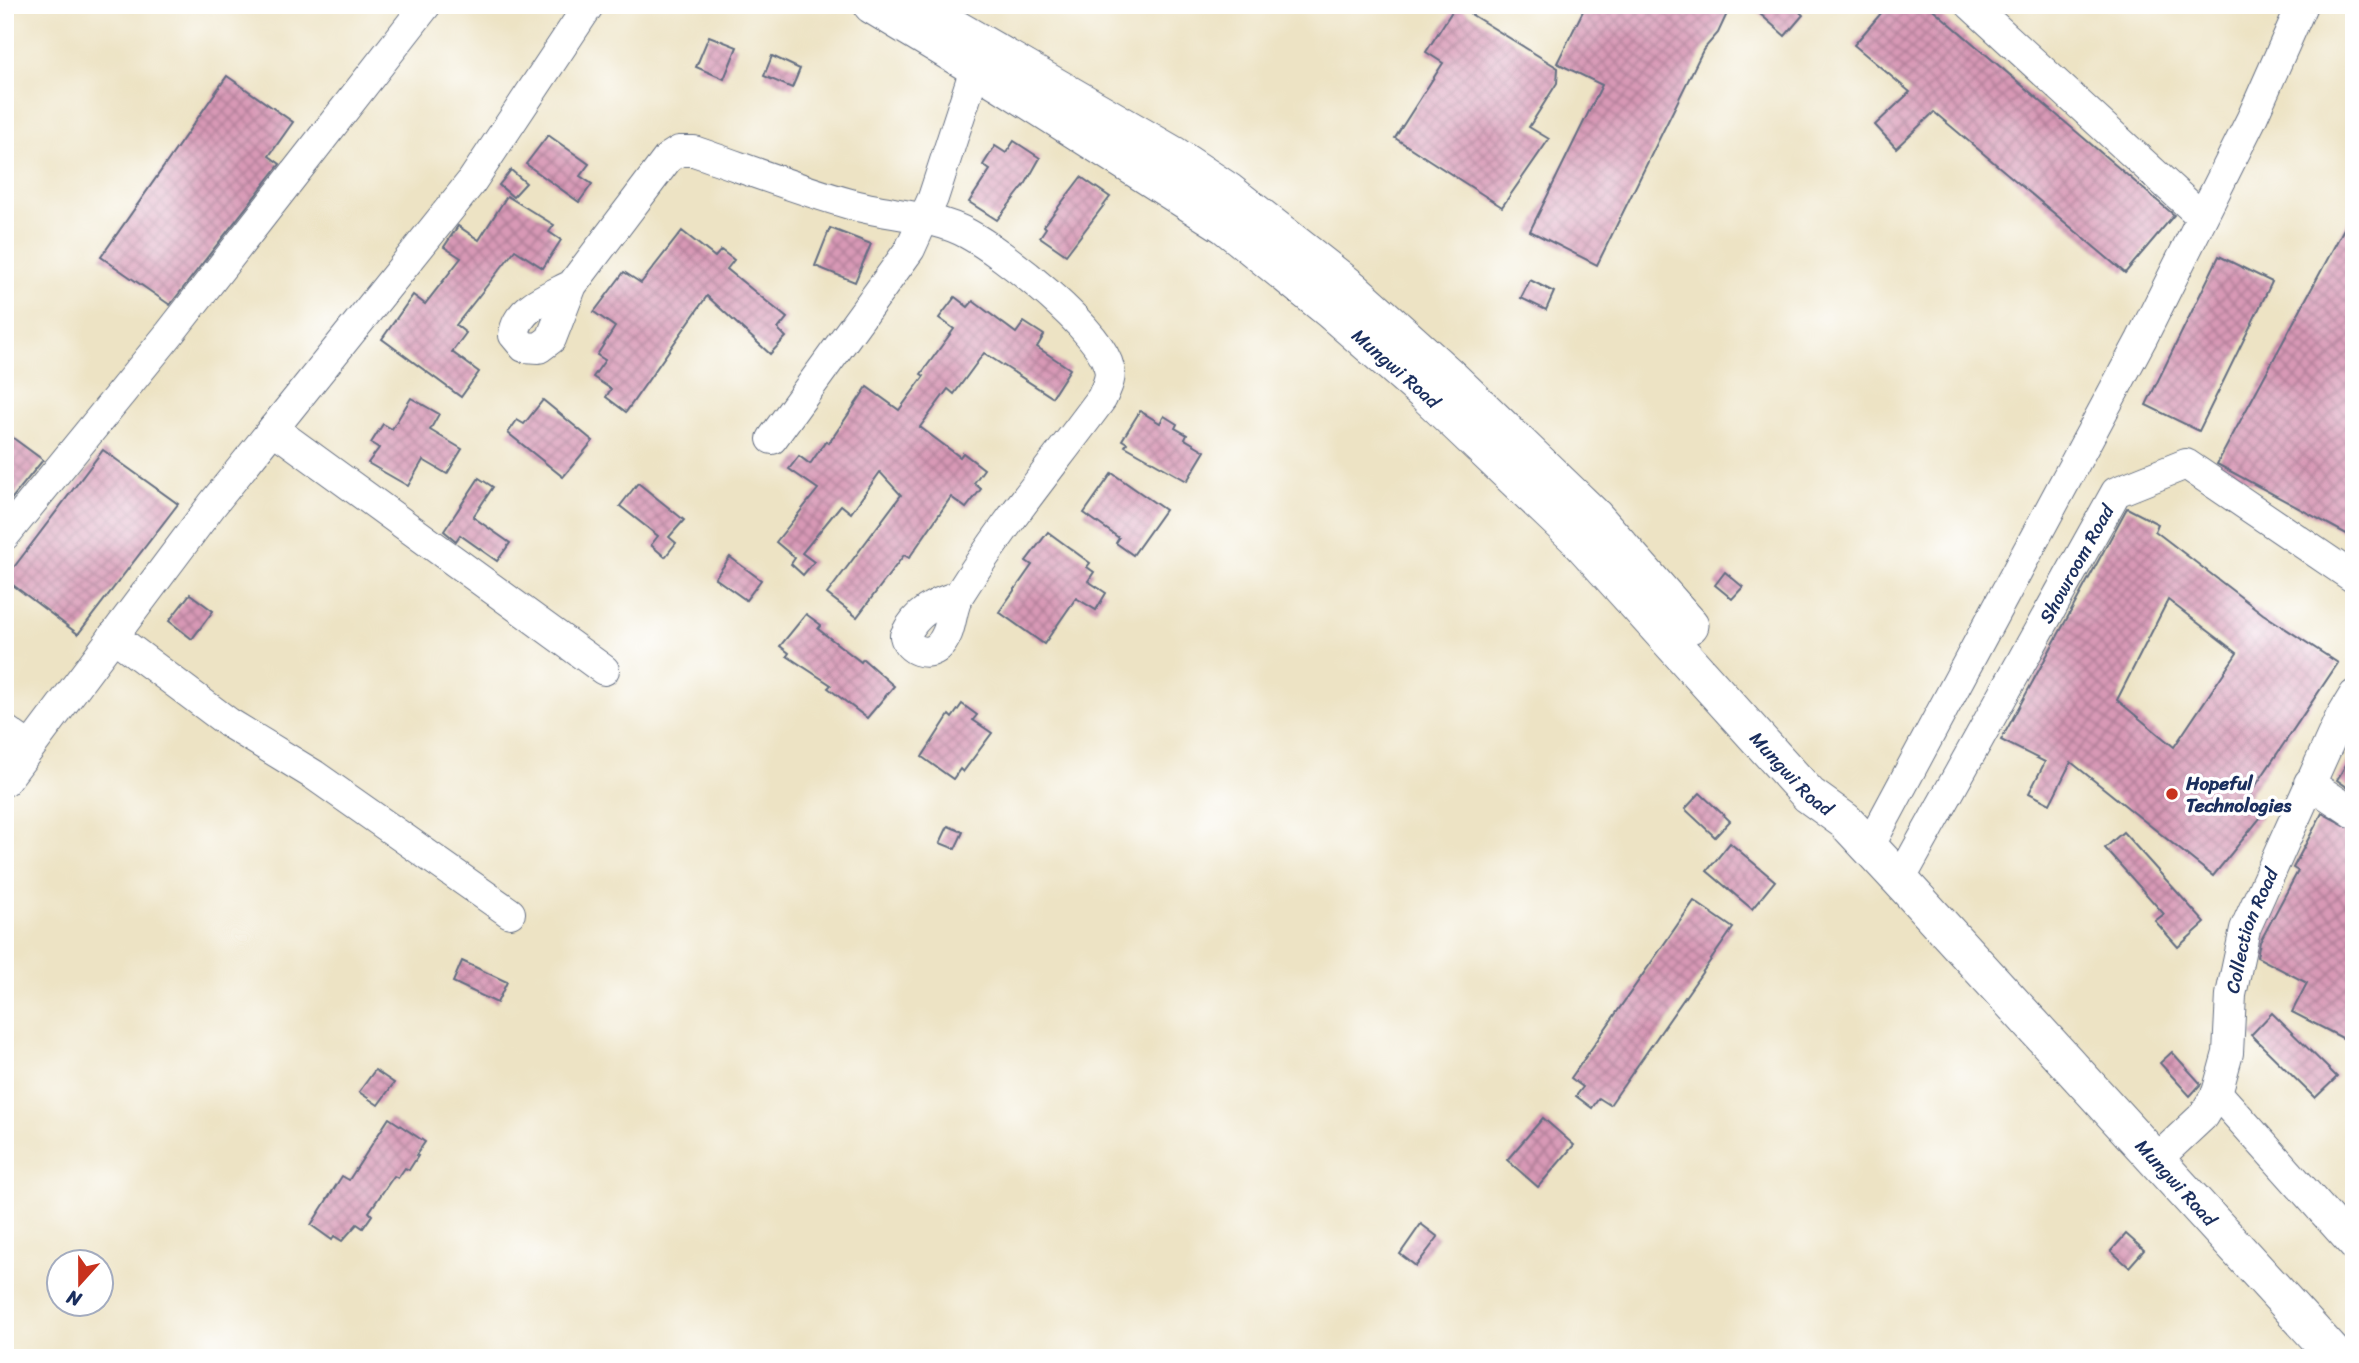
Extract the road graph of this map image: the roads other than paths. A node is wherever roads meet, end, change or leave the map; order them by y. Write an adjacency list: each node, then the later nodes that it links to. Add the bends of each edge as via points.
1 (426, 5): 13 (street, via 170,333)
2 (589, 5): 11 (street, via 472,181)
3 (872, 5): 7 (main road, Mungwi Road)
4 (914, 5): 24 (main road, Mungwi Road, via 1172,154 1229,192 1351,288 1594,516 1825,779)
5 (1971, 5): 8 (street)
6 (2302, 5): 8 (street)
7 (975, 69): 9 (street); 24 (main road, Mungwi Road, via 1226,226 1331,310 1577,538 1809,795)
8 (2202, 217): 24 (street, via 2141,340)
9 (924, 221): 10 (street, via 850,205 694,151 679,151 668,158); 12 (street, via 910,249); 15 (street, via 968,234 1058,301 1099,346 1111,376 1102,398)
10 (572, 285)
11 (273, 429): 16 (street); 17 (street)
12 (772, 439)
13 (5, 535)
14 (2354, 578): 25 (street, Showroom Road, via 2186,464 2116,492)
15 (958, 596)
16 (113, 636): 20 (street); 26 (street, via 229,723 314,775)
17 (604, 670)
18 (2354, 695): 22 (street, Collection Road)
19 (5, 730): 20 (street)
20 (29, 747): 21 (street)
21 (5, 782)
22 (2309, 783): 23 (street); 27 (street, Collection Road, via 2245,929 2231,995 2228,1054)
23 (2354, 813)
24 (1857, 834): 25 (main road, Mungwi Road)
25 (1900, 880): 28 (main road, Mungwi Road)
26 (510, 913)
27 (2217, 1093): 28 (street, Collection Road, via 2203,1116); 29 (street)
28 (2157, 1159): 30 (main road, Mungwi Road)
29 (2354, 1246)
30 (2337, 1358)

